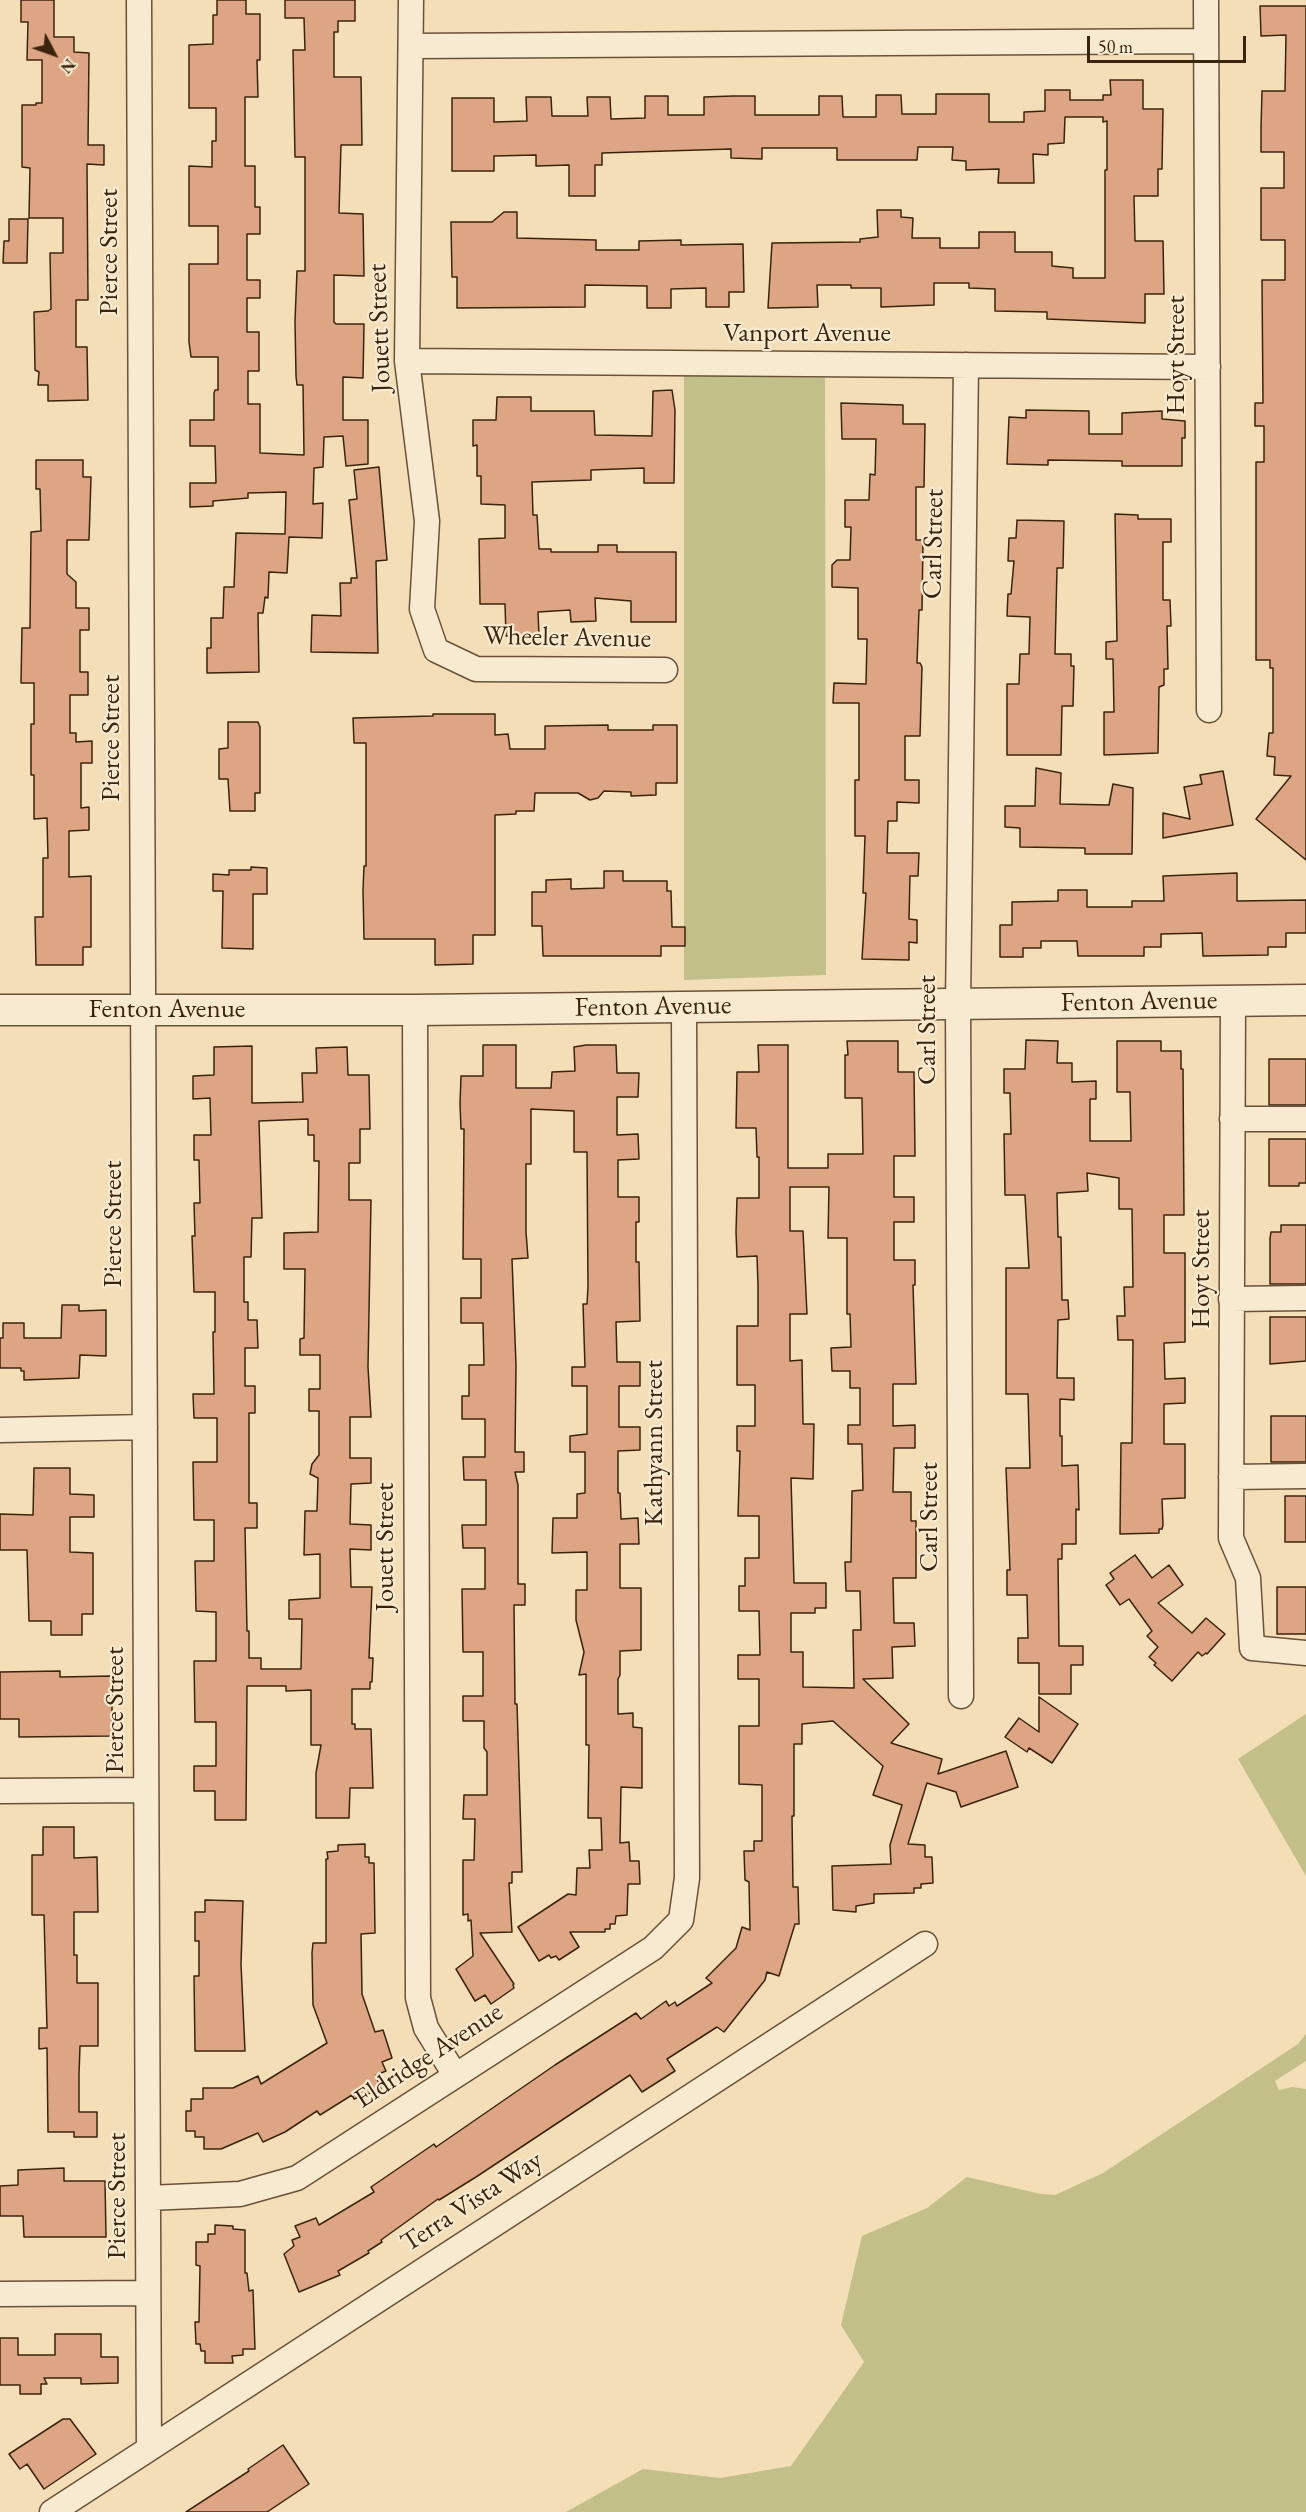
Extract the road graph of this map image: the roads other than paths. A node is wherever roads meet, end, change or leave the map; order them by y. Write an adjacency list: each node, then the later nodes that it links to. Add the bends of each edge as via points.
1 (139, 0): 17 (street, Pierce Street)
2 (411, 0): 5 (street, Jouett Street)
3 (1206, 0): 4 (street, Hoyt Street)
4 (1206, 41): 5 (street); 8 (street, Hoyt Street)
5 (411, 46): 6 (street, Jouett Street)
6 (407, 361): 7 (street, Vanport Avenue); 9 (street, Jouett Street, via 427,520 422,609)
7 (966, 365): 8 (street, Vanport Avenue); 14 (street, Carl Street)
8 (1208, 367): 11 (street, Hoyt Street)
9 (436, 650): 10 (street, Wheeler Avenue, via 476,669)
10 (665, 670)
11 (1209, 710)
12 (1233, 1000): 13 (street, Fenton Avenue); 14 (street, Fenton Avenue); 19 (street, Hoyt Street)
13 (1306, 1000)
14 (958, 1004): 15 (street, Fenton Avenue); 28 (street, Carl Street)
15 (684, 1007): 18 (street, Fenton Avenue); 31 (street, Kathyann Street)
16 (0, 1010): 17 (street, Fenton Avenue)
17 (143, 1010): 18 (street, Fenton Avenue); 23 (street, Pierce Street)
18 (415, 1010): 33 (street, Jouett Street, via 418,1998 426,2028)
19 (1232, 1119): 20 (street); 22 (street, Hoyt Street)
20 (1306, 1119)
21 (1306, 1298): 22 (street)
22 (1231, 1299): 26 (street, Hoyt Street)
23 (145, 1427): 24 (street); 29 (street, Pierce Street)
24 (0, 1430)
25 (1306, 1476): 26 (street)
26 (1231, 1477): 27 (street, Hoyt Street, via 1231,1538 1248,1578 1252,1648)
27 (1306, 1653)
28 (961, 1696)
29 (146, 1790): 30 (street); 34 (street, Pierce Street)
30 (0, 1791)
31 (687, 1878): 33 (street, Eldridge Avenue, via 681,1920 653,1948)
32 (925, 1944): 37 (street, Terra Vista Way)
33 (455, 2075): 34 (street, Eldridge Avenue, via 297,2178 240,2194)
34 (148, 2198): 35 (street, Pierce Street)
35 (148, 2293): 36 (street); 37 (street, Pierce Street)
36 (0, 2294)
37 (149, 2448): 38 (street, Terra Vista Way)
38 (52, 2512)

